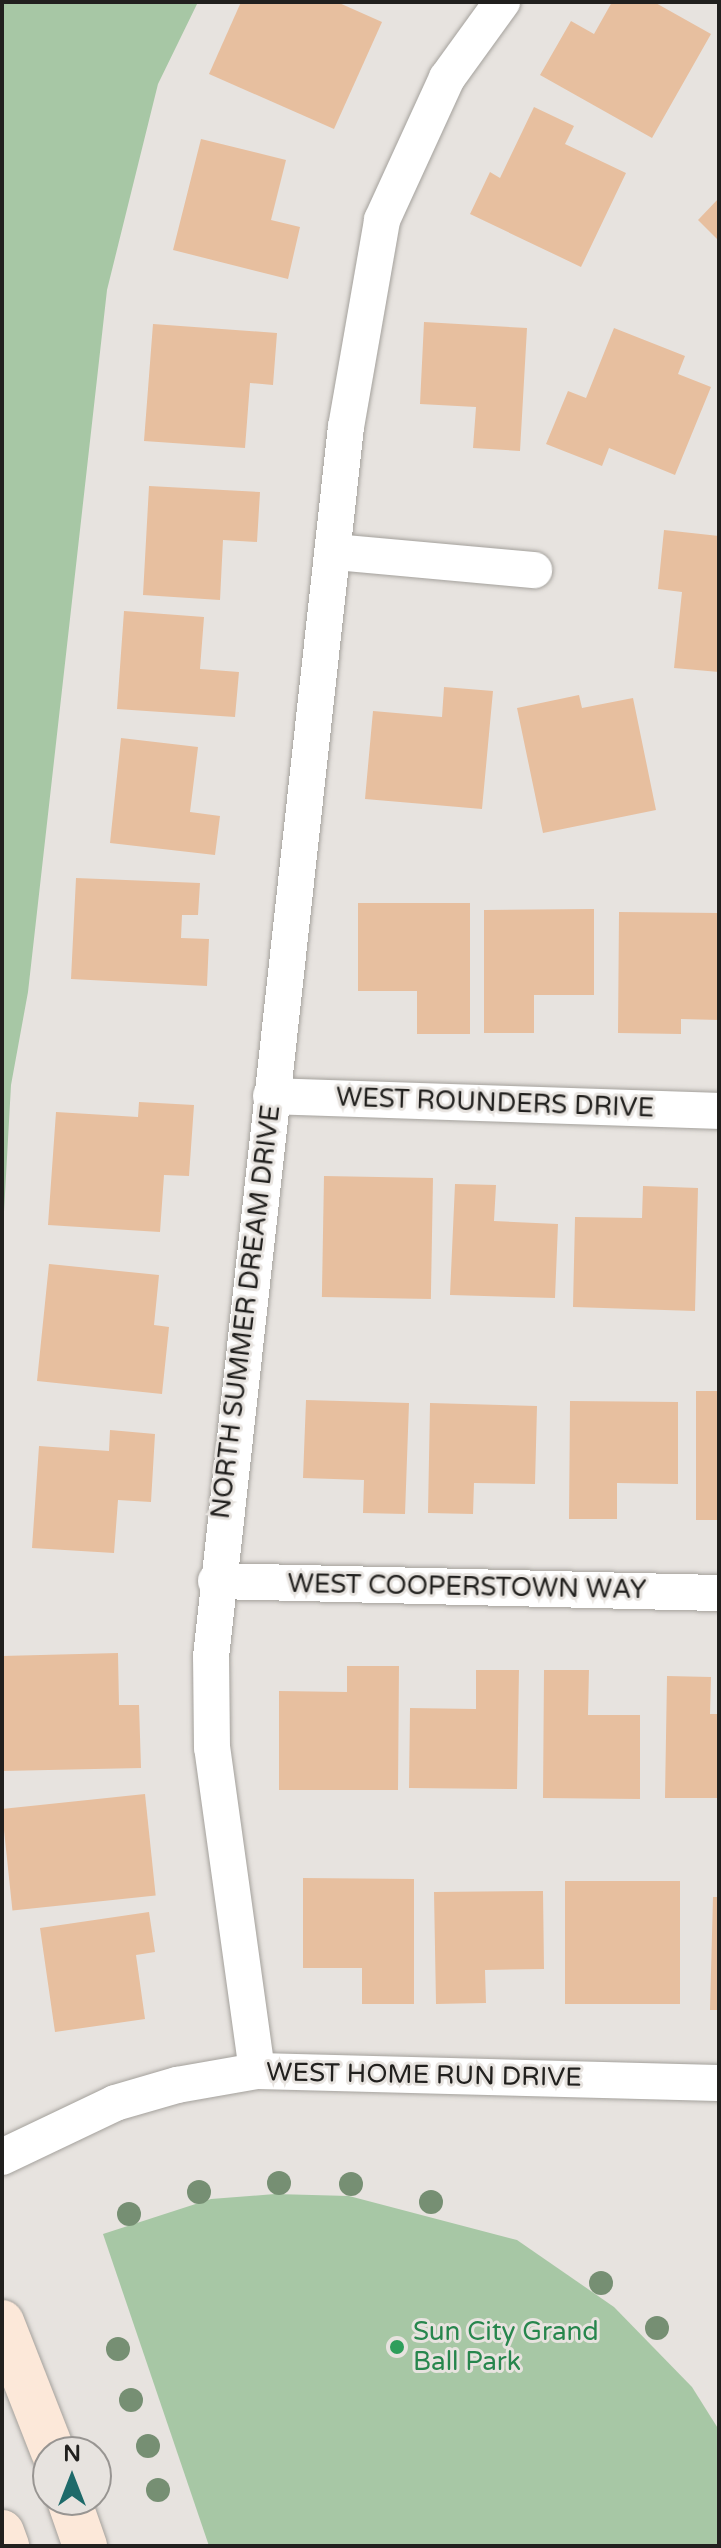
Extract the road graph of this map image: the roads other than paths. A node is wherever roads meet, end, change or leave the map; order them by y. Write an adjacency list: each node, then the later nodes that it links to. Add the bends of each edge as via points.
1 (502, 2): 2 (street, NORTH SUMMER DREAM DRIVE, via 447,78 382,220 346,427)
2 (335, 552): 3 (street); 4 (street, NORTH SUMMER DREAM DRIVE)
3 (534, 570)
4 (271, 1096): 5 (street, WEST ROUNDERS DRIVE); 6 (street, NORTH SUMMER DREAM DRIVE)
5 (719, 1111)
6 (216, 1581): 7 (street, WEST COOPERSTOWN WAY); 8 (street, NORTH SUMMER DREAM DRIVE, via 212,1748)
7 (719, 1593)
8 (257, 2071): 9 (street, WEST HOME RUN DRIVE); 10 (street, WEST HOME RUN DRIVE, via 115,2103)
9 (719, 2083)
10 (2, 2157)
11 (2, 2322): 12 (street)
12 (47, 2436)
13 (75, 2516): 16 (street)
14 (2, 2532): 15 (street)
15 (7, 2546)
16 (85, 2546)

